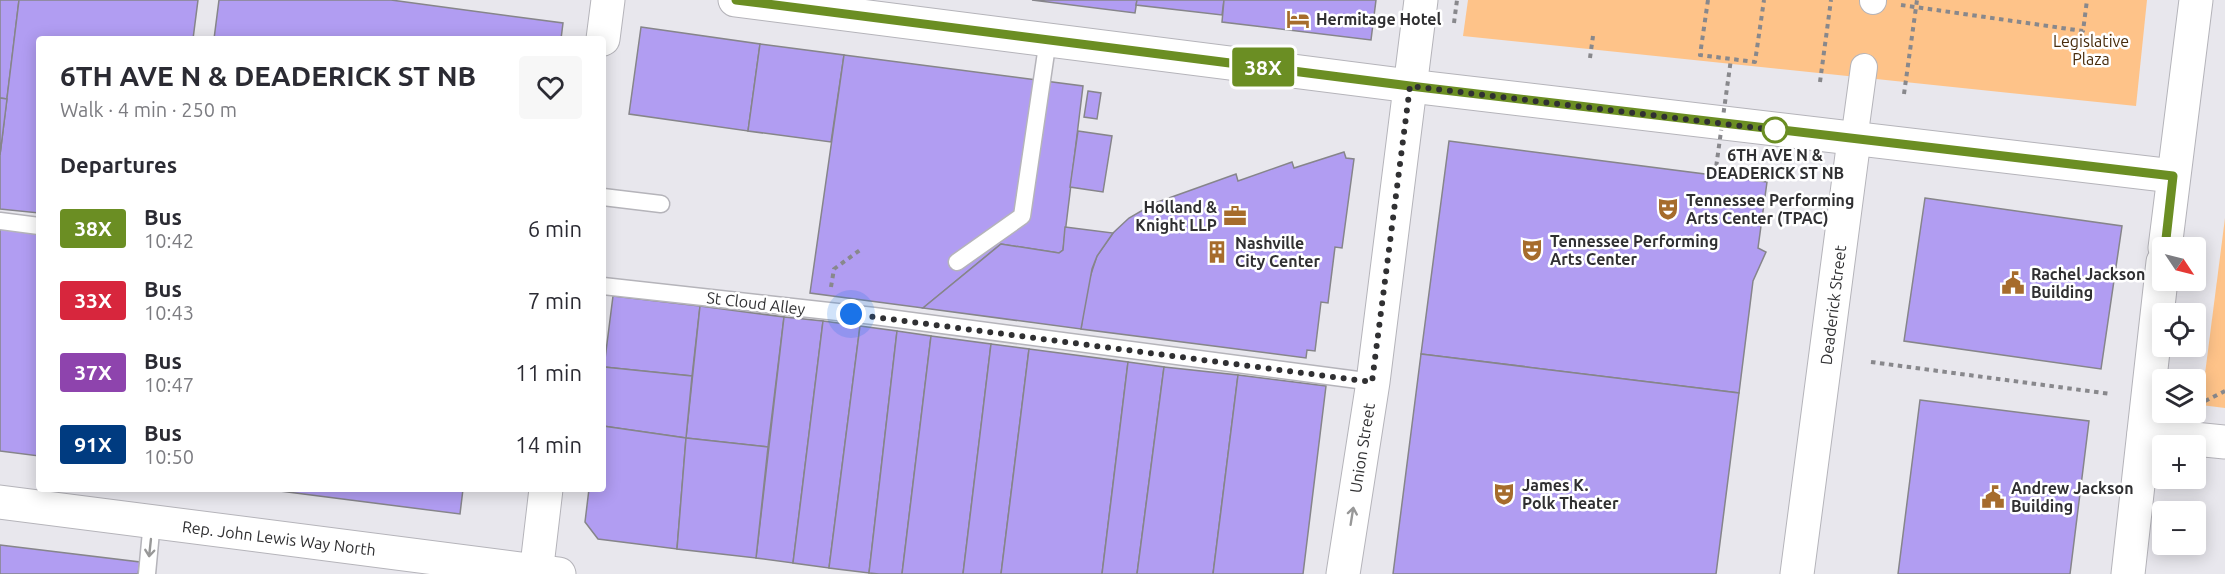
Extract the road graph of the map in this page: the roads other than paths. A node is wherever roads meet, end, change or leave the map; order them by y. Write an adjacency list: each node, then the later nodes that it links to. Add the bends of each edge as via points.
1 (608, 0): 6 (street)
2 (735, 0): 5 (street)
3 (1421, 0): 9 (street, Union Street)
4 (2196, 0): 11 (street)
5 (856, 8): 7 (street)
6 (603, 36)
7 (1048, 39): 9 (street); 17 (lane, via 1022,216)
8 (1864, 67): 10 (street, Deaderick Street)
9 (1410, 86): 10 (street); 20 (street, Union Street)
10 (1854, 140): 11 (street); 29 (street, Deaderick Street)
11 (2173, 176): 16 (street)
12 (606, 197): 13 (lane)
13 (661, 204)
14 (0, 221): 15 (lane)
15 (36, 226)
16 (2166, 237)
17 (957, 262)
18 (606, 286): 20 (lane, St Cloud Alley, via 874,316)
19 (2160, 291): 21 (street)
20 (1372, 382): 28 (street, Union Street, one-way to 20)
21 (2144, 434): 22 (street); 30 (street)
22 (2225, 442)
23 (546, 492): 26 (street)
24 (0, 502): 25 (street, Rep. John Lewis Way North)
25 (152, 521): 26 (street, Rep. John Lewis Way North); 27 (lane, one-way to 27)
26 (544, 573)
27 (147, 574)
28 (1343, 574)
29 (1797, 574)
30 (2128, 574)

